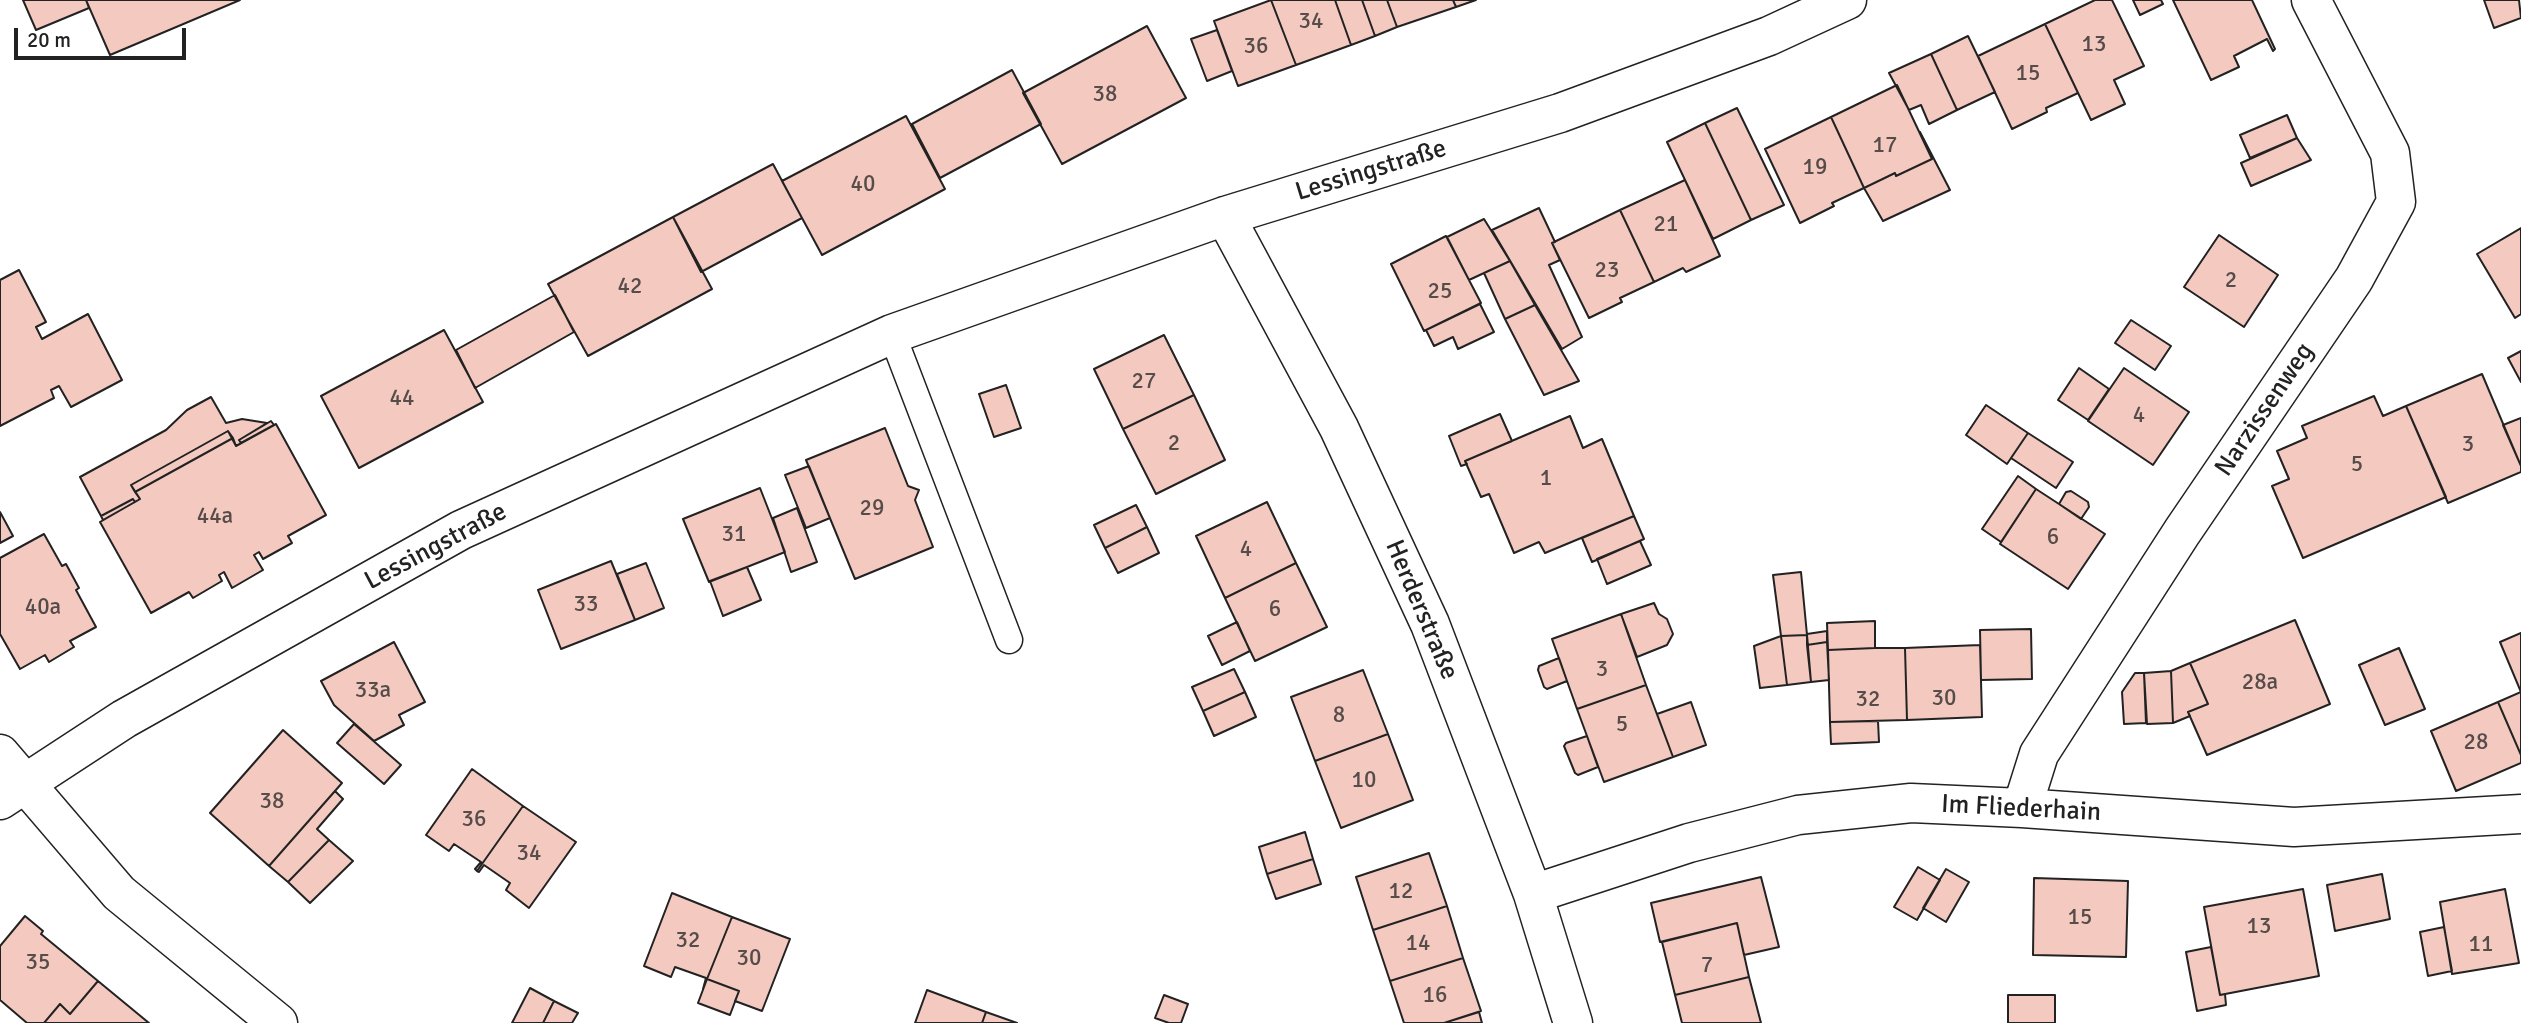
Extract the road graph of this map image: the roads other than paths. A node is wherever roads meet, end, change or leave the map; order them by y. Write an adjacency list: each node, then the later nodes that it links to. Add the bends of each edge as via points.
1 (1847, 0): 3 (street, Lessingstraße, via 1769,36 1560,113)
2 (2311, 0): 8 (street, Narzissenweg, via 2390,153 2396,202 2354,279 2182,532 2039,754)
3 (1225, 216): 4 (street, Lessingstraße); 10 (street, Herderstraße, via 1339,428 1430,624)
4 (892, 334): 5 (lane); 7 (street, Lessingstraße, via 461,530 124,719)
5 (1009, 640)
6 (0, 754): 7 (street)
7 (12, 792): 11 (street, via 119,893)
8 (2022, 808): 9 (street, Im Fliederhain, via 2294,827); 10 (street, Im Fliederhain, via 1911,803 1798,815 1689,843)
9 (2521, 814)
10 (1533, 894): 12 (street, Herderstraße)
11 (278, 1023)
12 (1573, 1023)

